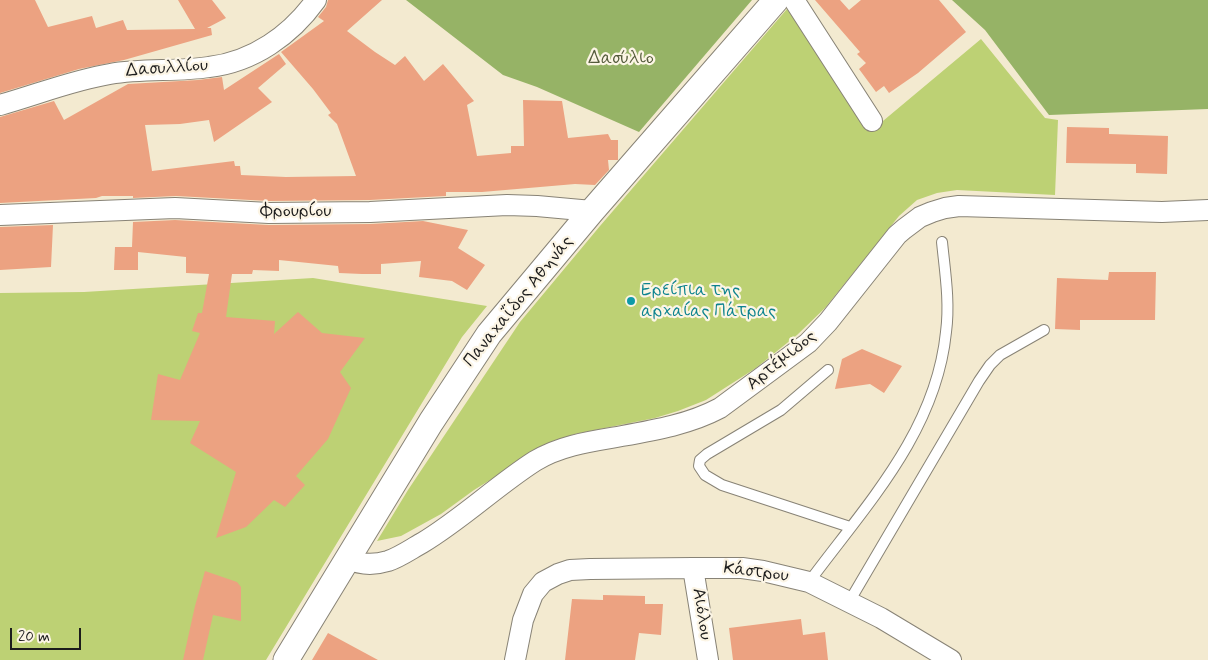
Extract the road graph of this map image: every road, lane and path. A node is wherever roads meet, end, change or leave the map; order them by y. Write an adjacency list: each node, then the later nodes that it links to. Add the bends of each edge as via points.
1 (316, 0): 4 (street, Δασυλλίου, via 296,25 279,39 228,64 108,74)
2 (776, 0): 7 (street, Παναχαΐδος Αθηνάς)
3 (794, 0): 5 (street)
4 (0, 105)
5 (872, 121)
6 (1208, 210): 13 (street, Αρτέμιδος, via 1162,212 959,206 932,212 897,235 808,343 720,408 682,423 592,441 552,453 399,556 369,564)
7 (592, 212): 8 (street, Φρουρίου, via 507,205 370,212 269,213 175,208); 13 (street, Παναχαΐδος Αθηνάς, via 474,353)
8 (0, 215)
9 (942, 242): 12 (lane, via 948,292 946,334 932,393 895,467)
10 (1044, 330): 16 (lane, via 1000,355 979,380)
11 (828, 370): 12 (lane, via 781,410 707,454 699,466 705,475 722,485)
12 (850, 527): 15 (lane)
13 (348, 559): 17 (street, Παναχαΐδος Αθηνάς)
14 (694, 568): 15 (street, Κάστρου, via 756,570); 18 (street, Κάστρου, via 570,570 558,574 543,582 533,594); 19 (street, Αιόλου)
15 (809, 582): 16 (street, Κάστρου)
16 (850, 602): 20 (street, Κάστρου)
17 (286, 660)
18 (515, 660)
19 (708, 660)
20 (951, 660)

